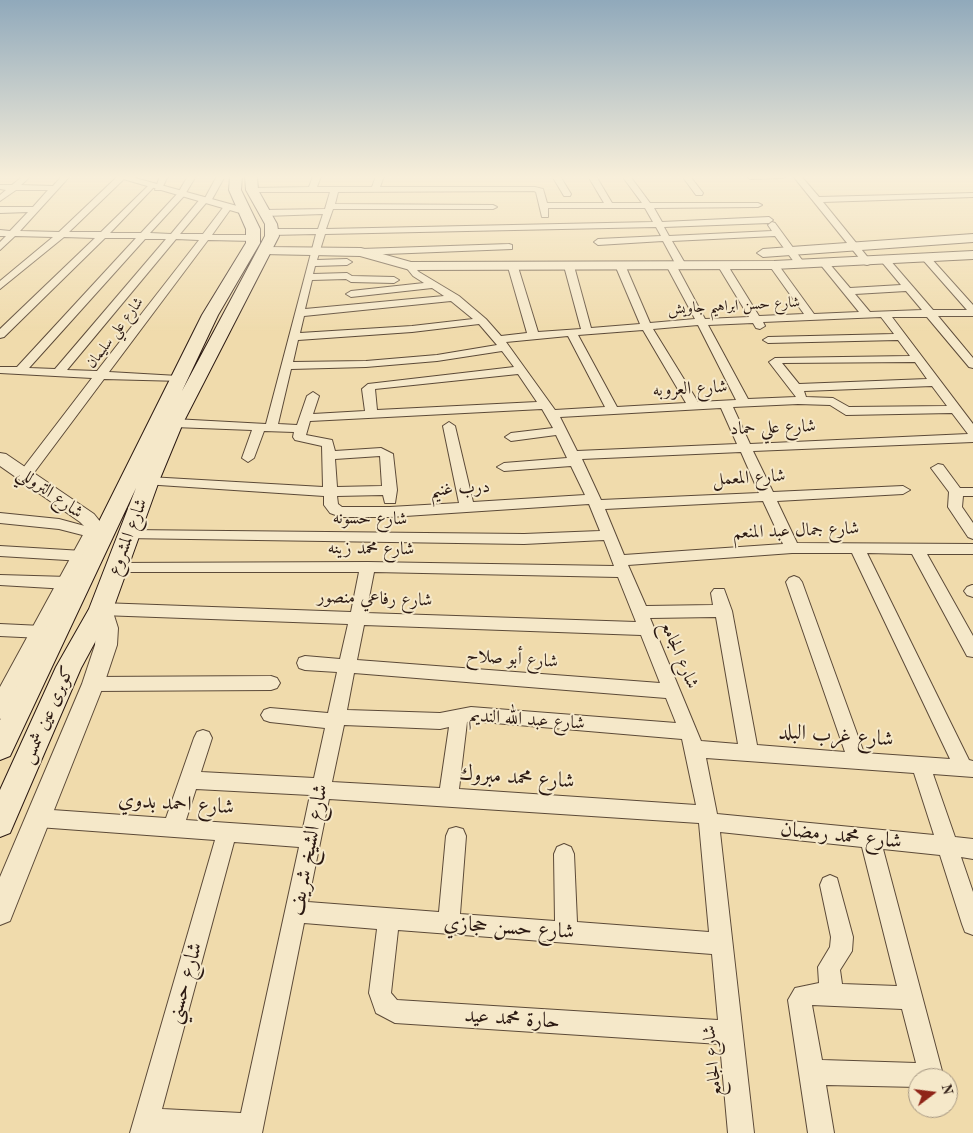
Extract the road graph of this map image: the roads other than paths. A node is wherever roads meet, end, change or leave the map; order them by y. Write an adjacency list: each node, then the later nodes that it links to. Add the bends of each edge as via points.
1 (18, 229): 16 (street)
2 (66, 229): 17 (street)
3 (109, 229): 19 (street)
4 (148, 229): 20 (street)
5 (180, 229): 21 (street)
6 (214, 229): 22 (street, شارع علي سليمان)
7 (253, 229): 26 (main road)
8 (272, 229): 14 (main road)
9 (503, 229): 13 (street)
10 (661, 229): 23 (street)
11 (775, 229): 18 (street)
12 (841, 229): 27 (street)
13 (321, 231): 14 (street); 33 (street)
14 (272, 232): 26 (main road, شارع المشروع)
15 (0, 233): 16 (street)
16 (14, 233): 17 (street); 28 (street)
17 (62, 233): 19 (street); 49 (street)
18 (778, 233): 23 (street); 30 (street)
19 (104, 234): 20 (street); 67 (street)
20 (142, 235): 21 (street); 80 (street)
21 (174, 236): 22 (street); 81 (street)
22 (206, 236): 26 (street); 82 (street, شارع علي سليمان)
23 (666, 238): 25 (street); 41 (street)
24 (973, 238): 27 (street)
25 (598, 242)
26 (260, 244): 33 (street); 84 (main road, شارع المشروع, via 210,315); 96 (main road, شارع المشروع)
27 (855, 246): 30 (street); 37 (street)
28 (0, 247)
29 (509, 247): 31 (street)
30 (790, 251): 38 (street); 41 (street, via 710,258)
31 (361, 252): 33 (street); 42 (street)
32 (972, 256): 34 (street)
33 (313, 257): 36 (street); 47 (street)
34 (926, 258): 35 (street); 55 (street)
35 (886, 261): 37 (street); 51 (street)
36 (347, 262)
37 (867, 262): 39 (street)
38 (800, 264): 39 (street); 45 (street)
39 (825, 264): 52 (street)
40 (620, 265): 41 (street); 43 (street); 64 (street)
41 (676, 265): 44 (street); 63 (street)
42 (410, 266): 46 (street); 48 (street, شارع الجامع, via 416,274)
43 (569, 266): 46 (street); 65 (street)
44 (724, 266): 45 (street); 61 (street)
45 (774, 266): 60 (street)
46 (514, 267): 68 (street)
47 (308, 276): 50 (street, via 393,279); 56 (street)
48 (434, 285): 50 (street); 54 (street, شارع الجامع)
49 (0, 286)
50 (397, 288): 53 (street)
51 (909, 288): 52 (street); 58 (street)
52 (847, 292): 59 (street)
53 (351, 294)
54 (455, 298): 56 (street); 62 (street, شارع الجامع)
55 (973, 312): 58 (street, شارع حسن ابراهيم جاويش)
56 (300, 313): 70 (street)
57 (884, 314): 58 (street, شارع حسن ابراهيم جاويش); 59 (street, شارع حسن ابراهيم جاويش); 69 (street)
58 (931, 314): 77 (street)
59 (867, 315): 60 (street, شارع حسن ابراهيم جاويش)
60 (811, 317): 61 (street, شارع حسن ابراهيم جاويش)
61 (756, 320): 63 (street, شارع حسن ابراهيم جاويش); 71 (street)
62 (482, 321): 70 (street); 72 (street, شارع الجامع)
63 (701, 322): 64 (street, شارع حسن ابراهيم جاويش); 89 (street)
64 (646, 326): 65 (street, شارع حسن ابراهيم جاويش); 91 (street)
65 (587, 331): 66 (street, شارع حسن ابراهيم جاويش)
66 (571, 332): 68 (street, شارع حسن ابراهيم جاويش); 94 (street)
67 (0, 334)
68 (533, 335): 72 (street, شارع حسن ابراهيم جاويش)
69 (900, 337): 71 (street); 73 (street)
70 (294, 338): 76 (street)
71 (768, 340): 74 (street)
72 (501, 343): 75 (street, شارع حسن ابراهيم جاويش, via 437,358); 79 (street, شارع الجامع)
73 (917, 359): 74 (street); 85 (street)
74 (780, 360): 86 (street, via 775,362)
75 (339, 365): 76 (street, شارع حسن ابراهيم جاويش); 83 (street)
76 (287, 366): 99 (street)
77 (973, 366)
78 (0, 370): 80 (street)
79 (521, 370): 92 (street, شارع الجامع); 95 (street, via 372,386 368,388)
80 (20, 371): 81 (street)
81 (58, 373): 82 (street)
82 (101, 375): 84 (street); 111 (street, شارع علي سليمان)
83 (339, 377)
84 (178, 379): 123 (main road, شارع المشروع)
85 (934, 382): 86 (street); 93 (street)
86 (795, 388): 88 (street)
87 (313, 396): 97 (street)
88 (804, 400): 89 (street, شارع العروبه); 93 (street, شارع العروبه, via 830,401 846,411)
89 (744, 403): 90 (street, شارع العروبه)
90 (725, 404): 91 (street, شارع العروبه); 104 (street)
91 (694, 406): 94 (street, شارع العروبه)
92 (549, 409): 94 (street, شارع العروبه); 95 (street, شارع العروبه); 100 (street, شارع الجامع)
93 (955, 409): 101 (street)
94 (613, 410)
95 (372, 414): 97 (street, شارع العروبه)
96 (174, 423): 99 (street, شارع العروبه); 112 (main road, شارع المشروع)
97 (303, 423): 99 (street, شارع العروبه); 105 (street, via 300,438 328,443)
98 (449, 426): 120 (street)
99 (265, 428): 107 (street)
100 (561, 432): 102 (street); 108 (street, شارع الجامع)
101 (973, 432)
102 (511, 436)
103 (973, 438): 104 (street, شارع علي حماد)
104 (744, 447): 108 (street, شارع علي حماد); 117 (street)
105 (329, 455): 113 (street, via 387,454); 118 (street)
106 (0, 458): 111 (street, شارع التروللي)
107 (248, 458)
108 (575, 458): 109 (street, شارع علي حماد); 119 (street, شارع الجامع)
109 (504, 467)
110 (938, 468): 115 (street)
111 (25, 475): 123 (street, شارع التروللي, via 86,518)
112 (149, 481): 118 (street); 124 (main road, شارع المشروع)
113 (390, 490): 118 (street); 121 (street)
114 (903, 490): 117 (street, شارع المعمل)
115 (956, 492): 116 (street); 125 (street, via 954,507)
116 (973, 492)
117 (768, 496): 119 (street, شارع المعمل); 127 (street)
118 (330, 498): 121 (street, درب غنيم, via 335,510 340,512)
119 (595, 502): 120 (street, درب غنيم); 126 (street, شارع الجامع)
120 (467, 507): 121 (street, درب غنيم)
121 (390, 512)
122 (0, 518): 123 (street, via 59,524)
123 (98, 534): 132 (street, شارع المشروع); 146 (main road, كوبرى عين شمس)
124 (129, 534): 126 (street, شارع حسونه, via 524,539); 134 (main road, شارع المشروع)
125 (973, 534)
126 (610, 535): 133 (street, شارع الجامع)
127 (792, 548): 128 (street, شارع جمال عبد المنعم); 133 (street, شارع جمال عبد المنعم)
128 (857, 548): 129 (street, شارع جمال عبد المنعم); 163 (street)
129 (916, 548): 130 (street, شارع جمال عبد المنعم); 147 (street)
130 (973, 549)
131 (0, 551): 132 (street)
132 (83, 556): 138 (street, شارع المشروع)
133 (622, 566): 135 (street, شارع محمد زينه); 142 (street, شارع الجامع)
134 (117, 567): 135 (street, شارع محمد زينه); 140 (main road, شارع المشروع)
135 (368, 567): 143 (street, شارع الشيخ شريف)
136 (0, 580): 138 (street)
137 (794, 582): 161 (street)
138 (68, 583): 146 (street, شارع المشروع)
139 (719, 593): 141 (street)
140 (101, 609): 143 (street, شارع رفاعي منصور); 151 (street, via 107,628 106,645); 169 (main road, كوبرى عين شمس, via 69,667)
141 (724, 611): 142 (street); 160 (street)
142 (640, 612): 144 (street, شارع الجامع)
143 (357, 619): 144 (street, شارع رفاعي منصور); 149 (street, شارع الشيخ شريف)
144 (647, 629): 152 (street, شارع الجامع)
145 (0, 630): 146 (street)
146 (50, 630): 153 (street, شارع المشروع); 159 (main road, كوبرى عين شمس)
147 (973, 651)
148 (305, 663): 149 (street, شارع أبو صلاح)
149 (347, 666): 152 (street, شارع أبو صلاح); 156 (street, شارع الشيخ شريف)
150 (271, 683): 151 (street)
151 (93, 684): 167 (street)
152 (673, 691): 158 (street, شارع الجامع)
153 (1, 705)
154 (270, 715): 156 (street, شارع عبد الله النديم)
155 (459, 716): 156 (street, شارع عبد الله النديم, via 440,721); 158 (street, شارع عبد الله النديم, via 471,714); 166 (street)
156 (336, 719): 165 (street, شارع الشيخ شريف)
157 (203, 738): 164 (street)
158 (692, 740): 160 (street, شارع غرب البلد); 168 (street, شارع الجامع)
159 (0, 748)
160 (749, 752): 161 (street, شارع غرب البلد)
161 (857, 760): 162 (street, شارع غرب البلد)
162 (921, 766): 163 (street, شارع غرب البلد); 175 (street)
163 (969, 769)
164 (189, 780): 165 (street, شارع محمد مبروك); 170 (street)
165 (322, 789): 166 (street, شارع محمد مبروك); 173 (street, شارع الشيخ شريف)
166 (448, 797): 168 (street, شارع محمد مبروك)
167 (38, 818): 170 (street, شارع احمد بدوي); 179 (street)
168 (708, 819): 174 (street, شارع محمد رمضان); 185 (street, شارع الجامع)
169 (0, 823)
170 (173, 828): 171 (street, شارع احمد بدوي)
171 (227, 832): 173 (street, شارع احمد بدوي); 190 (street, شارع حسني)
172 (456, 836): 182 (street)
173 (311, 838): 180 (street, شارع الشيخ شريف)
174 (870, 838): 175 (street, شارع محمد رمضان); 187 (street)
175 (948, 846): 176 (street, شارع محمد رمضان); 183 (street)
176 (973, 849)
177 (564, 854): 184 (street)
178 (830, 885): 186 (street, via 842,937 841,951 829,967)
179 (0, 911)
180 (297, 912): 181 (street, شارع حسن حجازي); 191 (street, شارع الشيخ شريف)
181 (389, 919): 182 (street, شارع حسن حجازي); 188 (street, حارة محمد عيد, via 380,993 384,1005 395,1011)
182 (449, 923): 184 (street, شارع حسن حجازي)
183 (973, 924)
184 (566, 932): 185 (street, شارع حسن حجازي)
185 (720, 944): 188 (street, شارع الجامع)
186 (833, 995): 187 (street); 189 (street, via 807,994 799,1005)
187 (912, 998): 189 (street, via 930,1066 927,1074)
188 (730, 1033): 192 (street, شارع الجامع)
189 (810, 1072): 193 (street)
190 (144, 1127): 191 (street)
191 (250, 1130)
192 (741, 1133)
193 (822, 1133)

